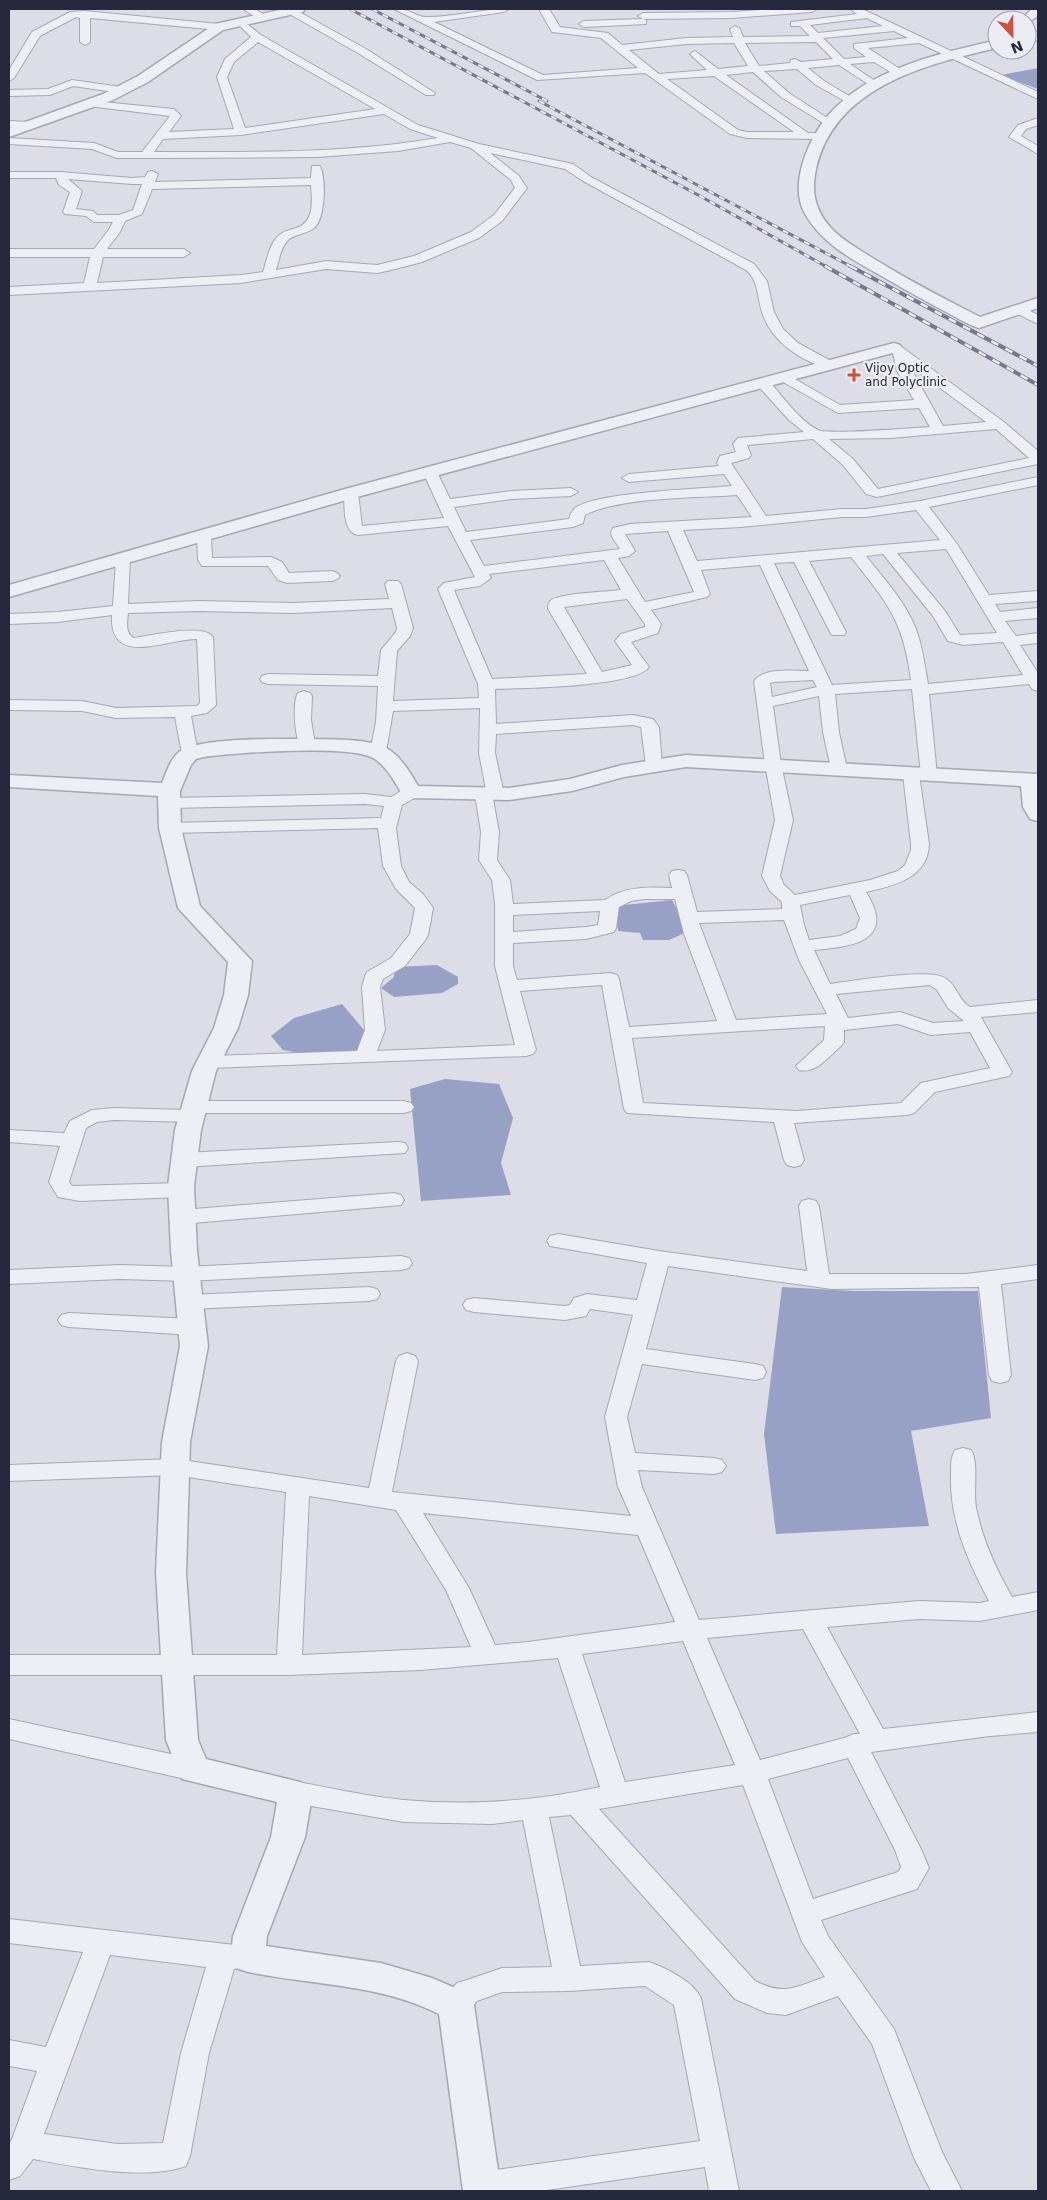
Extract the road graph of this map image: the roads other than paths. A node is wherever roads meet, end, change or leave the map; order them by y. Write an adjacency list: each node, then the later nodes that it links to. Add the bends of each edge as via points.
1 (248, 9): 11 (street)
2 (399, 9): 14 (street)
3 (504, 9): 14 (street)
4 (544, 9): 17 (street)
5 (812, 9): 10 (street)
6 (855, 9): 12 (street)
7 (294, 10): 11 (street); 45 (street)
8 (710, 12): 10 (street); 17 (street)
9 (85, 14): 18 (street); 26 (street); 38 (street, via 74,14 36,34)
10 (732, 15): 24 (street)
11 (261, 16): 13 (street)
12 (870, 16): 15 (street); 20 (street)
13 (241, 22): 18 (street); 21 (street)
14 (423, 22): 40 (street)
15 (802, 23): 16 (street); 22 (street)
16 (790, 24)
17 (552, 26): 28 (street, via 560,32 600,34)
18 (219, 27): 43 (street, via 151,74)
19 (772, 28): 23 (street)
20 (894, 28): 22 (street); 25 (street)
21 (256, 37): 49 (street); 54 (street, via 229,61 222,76)
22 (816, 37): 23 (street); 32 (street)
23 (779, 39): 24 (street); 33 (street)
24 (737, 40): 28 (street); 34 (street)
25 (920, 40): 30 (street); 31 (street, via 858,46)
26 (85, 42)
27 (987, 47): 30 (street)
28 (620, 48): 35 (street)
29 (695, 54): 36 (street)
30 (950, 54): 37 (street); 46 (street)
31 (876, 59): 32 (street); 37 (street)
32 (843, 63): 33 (street); 41 (street)
33 (799, 66): 34 (street); 47 (street, via 826,88)
34 (754, 69): 36 (street); 51 (street)
35 (647, 70): 39 (street); 40 (street)
36 (714, 72): 39 (street); 56 (street)
37 (899, 72): 41 (street)
38 (9, 77)
39 (658, 77): 56 (street, via 734,132)
40 (541, 78): 42 (street)
41 (874, 84): 47 (street)
42 (556, 88)
43 (121, 90): 44 (street, via 72,83 50,92); 48 (street)
44 (9, 93)
45 (430, 93)
46 (1038, 96)
47 (850, 101): 51 (street)
48 (92, 104): 53 (street); 57 (street, via 173,112 176,116)
49 (384, 111): 54 (street); 59 (street, via 421,130)
50 (1038, 121): 62 (street, via 1022,127 1015,137)
51 (828, 123): 58 (street)
52 (9, 124): 53 (street)
53 (30, 125): 55 (street)
54 (241, 132): 57 (street)
55 (9, 133)
56 (804, 135): 58 (street)
57 (159, 136): 64 (street)
58 (819, 136): 78 (street, via 804,189 812,212 823,228 866,260 979,324)
59 (450, 139): 61 (street); 63 (street, via 404,147)
60 (9, 141): 64 (street, via 87,145 113,154)
61 (475, 146): 74 (street, via 515,178 521,188 498,218 475,235 418,259 377,269 326,265); 81 (street, via 573,168 587,179 750,267 760,275 768,314 778,331 798,351)
62 (1038, 151)
63 (317, 154): 65 (street); 68 (street)
64 (145, 155): 65 (street)
65 (163, 155): 69 (street)
66 (9, 175): 67 (street)
67 (58, 175): 69 (street); 70 (street, via 62,176 63,183 76,191 69,212 89,213 94,218)
68 (316, 181): 69 (street); 74 (street, via 314,222 281,240)
69 (147, 183): 70 (street, via 138,212)
70 (120, 219): 72 (street)
71 (184, 253): 72 (street)
72 (97, 254): 73 (street); 75 (street)
73 (14, 256)
74 (268, 276): 75 (street)
75 (90, 286): 76 (street)
76 (9, 291)
77 (1038, 303): 78 (street)
78 (1020, 310): 79 (street)
79 (1038, 320)
80 (897, 350): 81 (street); 84 (street, via 904,371); 87 (street)
81 (832, 365): 82 (street)
82 (783, 378): 83 (street); 84 (street, via 838,409)
83 (764, 384): 89 (street, via 794,417); 92 (street)
84 (923, 404): 85 (street)
85 (931, 417): 86 (street); 88 (street)
86 (849, 421)
87 (999, 425): 88 (street); 90 (street)
88 (939, 431): 89 (street)
89 (816, 435): 90 (street, via 848,462 871,491 877,493); 91 (street, via 743,441 740,444 744,455 725,459)
90 (1038, 459)
91 (728, 469): 93 (street); 95 (street)
92 (430, 472): 97 (street); 98 (street)
93 (629, 478)
94 (1038, 481): 99 (street)
95 (740, 490): 101 (street); 104 (street, via 604,503 580,511 578,520 573,523)
96 (571, 492): 98 (street, via 512,495)
97 (351, 493): 100 (street, via 358,531); 103 (street)
98 (445, 504): 100 (street)
99 (920, 505): 101 (street, via 866,513); 105 (street)
100 (453, 521): 104 (street)
101 (762, 521): 102 (street)
102 (673, 525): 108 (street, via 622,529 618,535 628,551); 112 (street)
103 (204, 535): 110 (street); 114 (street, via 207,563 271,561 287,578)
104 (460, 537): 113 (street)
105 (950, 544): 106 (street); 120 (street)
106 (887, 550): 107 (street); 129 (street, via 940,614 954,638)
107 (855, 552): 109 (street); 139 (street, via 905,623)
108 (609, 556): 113 (street); 117 (street)
109 (800, 558): 111 (street); 128 (street)
110 (123, 559): 116 (street); 123 (street)
111 (765, 560): 112 (street); 136 (street)
112 (692, 566): 122 (street, via 702,594)
113 (480, 570): 138 (street, via 481,580 451,585 446,589)
114 (332, 576)
115 (393, 584): 121 (street)
116 (9, 591)
117 (631, 594): 122 (street); 134 (street, via 556,604)
118 (1038, 596): 119 (street)
119 (1012, 598): 120 (street); 124 (street)
120 (984, 600): 125 (street)
121 (398, 603): 123 (street); 135 (street, via 405,628 389,650)
122 (640, 608): 134 (street, via 653,624 652,630 623,641 640,667 632,672)
123 (122, 609): 126 (street); 145 (street, via 119,629 127,642 143,643 198,634 205,637 208,705 201,710)
124 (1032, 614): 125 (street); 127 (street)
125 (994, 617): 129 (street)
126 (9, 619)
127 (1038, 626): 129 (street)
128 (838, 632)
129 (1008, 636): 130 (street); 132 (street)
130 (1038, 638)
131 (1038, 656): 132 (street)
132 (1022, 657): 137 (street)
133 (268, 678): 135 (street)
134 (597, 678): 138 (street)
135 (386, 681): 144 (street)
136 (822, 682): 139 (street); 141 (street); 141 (street, via 765,679 762,681); 152 (street)
137 (1036, 682): 139 (street)
138 (486, 684): 142 (street)
139 (920, 687): 153 (street, via 924,749)
140 (304, 696): 147 (street)
141 (765, 702): 150 (street)
142 (488, 703): 144 (street); 146 (street)
143 (9, 704): 145 (street, via 82,706 121,713)
144 (385, 706): 148 (street)
145 (182, 712): 149 (street)
146 (487, 730): 151 (street, via 642,722 650,727); 156 (street)
147 (307, 744): 148 (street); 149 (street)
148 (378, 752): 157 (street, via 394,766)
149 (190, 754): 158 (street, via 183,761)
150 (773, 764): 151 (street, via 686,761); 152 (street); 163 (street, via 784,820 772,876)
151 (654, 766): 156 (street, via 572,785)
152 (839, 769): 153 (street)
153 (920, 774): 154 (street); 161 (street, via 920,848 912,869)
154 (1034, 780): 159 (street, via 1034,807)
155 (9, 781): 158 (street)
156 (489, 794): 157 (street); 164 (street, via 488,860 501,880)
157 (403, 797): 158 (street); 160 (street)
158 (169, 807): 160 (street); 175 (street, via 188,908 240,961 236,995 226,1028)
159 (1038, 814)
160 (388, 823): 174 (street, via 392,866 402,886 424,908 418,935 398,962 374,976 371,987 375,1030)
161 (856, 890): 163 (street); 167 (street, via 866,907 869,920 866,931 856,938)
162 (610, 905): 164 (street); 165 (street, via 617,898 680,884); 166 (street, via 607,928 586,933)
163 (791, 908): 165 (street); 167 (street)
164 (504, 910): 166 (street)
165 (689, 918): 172 (street)
166 (504, 938): 168 (street, via 504,966)
167 (803, 946): 169 (street)
168 (509, 986): 173 (street, via 610,979); 174 (street, via 526,1050)
169 (824, 990): 171 (street, via 938,979 949,999); 172 (street, via 839,1020)
170 (1038, 1006): 171 (street)
171 (972, 1020): 176 (street, via 931,1029 900,1018 843,1024 834,1027 834,1042); 179 (street, via 1002,1072 928,1087 907,1109)
172 (729, 1027): 173 (street)
173 (621, 1033): 179 (street, via 634,1109)
174 (365, 1057): 175 (street)
175 (209, 1062): 178 (street)
176 (806, 1066)
177 (404, 1107): 178 (street)
178 (193, 1112): 181 (street, via 92,1116 77,1125); 183 (street)
179 (782, 1116): 184 (street)
180 (9, 1136): 181 (street)
181 (72, 1140): 186 (street, via 59,1182 65,1192)
182 (398, 1148): 183 (street)
183 (184, 1160): 186 (street)
184 (794, 1160)
185 (394, 1200): 186 (street)
186 (182, 1203): 196 (street)
187 (809, 1206): 194 (street)
188 (558, 1241): 189 (street)
189 (659, 1258): 194 (street); 198 (street)
190 (401, 1263): 196 (street)
191 (1038, 1272): 193 (street)
192 (9, 1277): 196 (street, via 120,1272)
193 (989, 1278): 194 (street, via 966,1281); 203 (street)
194 (819, 1281)
195 (369, 1294): 196 (street)
196 (189, 1301): 199 (street); 207 (street, via 194,1346 176,1442)
197 (474, 1305): 198 (street, via 566,1313 578,1311 587,1301)
198 (645, 1309): 200 (street)
199 (69, 1320)
200 (633, 1355): 202 (street); 205 (street, via 616,1417)
201 (408, 1361): 210 (street)
202 (755, 1372)
203 (1000, 1375)
204 (963, 1456): 214 (street, via 962,1491 966,1517 978,1555)
205 (625, 1461): 206 (street); 212 (street, via 630,1487)
206 (714, 1466)
207 (175, 1467): 208 (street); 209 (street); 219 (street, via 171,1573)
208 (9, 1473)
209 (298, 1486): 210 (street); 221 (street)
210 (379, 1498): 211 (street)
211 (404, 1502): 212 (street); 218 (street, via 457,1588)
212 (647, 1527): 216 (street)
213 (1038, 1601): 214 (street)
214 (1005, 1607): 215 (street, via 980,1612 919,1610)
215 (810, 1619): 216 (street); 224 (street)
216 (690, 1630): 217 (street); 226 (street)
217 (567, 1646): 218 (street); 228 (street)
218 (487, 1655): 221 (street)
219 (178, 1664): 220 (street); 221 (street); 225 (street, via 182,1740)
220 (9, 1665)
221 (289, 1665)
222 (1038, 1722): 224 (street)
223 (9, 1729): 225 (street)
224 (865, 1742): 226 (street); 231 (street, via 915,1868 907,1881)
225 (194, 1770): 227 (street)
226 (752, 1773): 228 (street); 231 (street)
227 (288, 1791): 230 (street, via 404,1811 492,1813); 234 (street, via 294,1802 288,1837 250,1936)
228 (616, 1794): 229 (street)
229 (577, 1804): 230 (street); 236 (street, via 745,1990 767,2001 786,2003)
230 (534, 1808): 235 (street)
231 (805, 1913): 236 (street, via 816,1942)
232 (9, 1930): 233 (street)
233 (101, 1942): 234 (street); 239 (street)
234 (235, 1957): 237 (street, via 388,1979 434,1992); 241 (street, via 195,2052 175,2156 145,2159)
235 (569, 1979): 237 (street, via 502,1980 467,1992); 240 (street, via 649,1974 686,1998)
236 (844, 1982): 244 (street, via 884,2038 929,2158)
237 (456, 2005): 242 (street)
238 (9, 2053): 239 (street)
239 (55, 2061): 241 (street)
240 (716, 2152): 242 (street); 243 (street)
241 (17, 2155)
242 (482, 2189)
243 (724, 2191)
244 (947, 2191)

